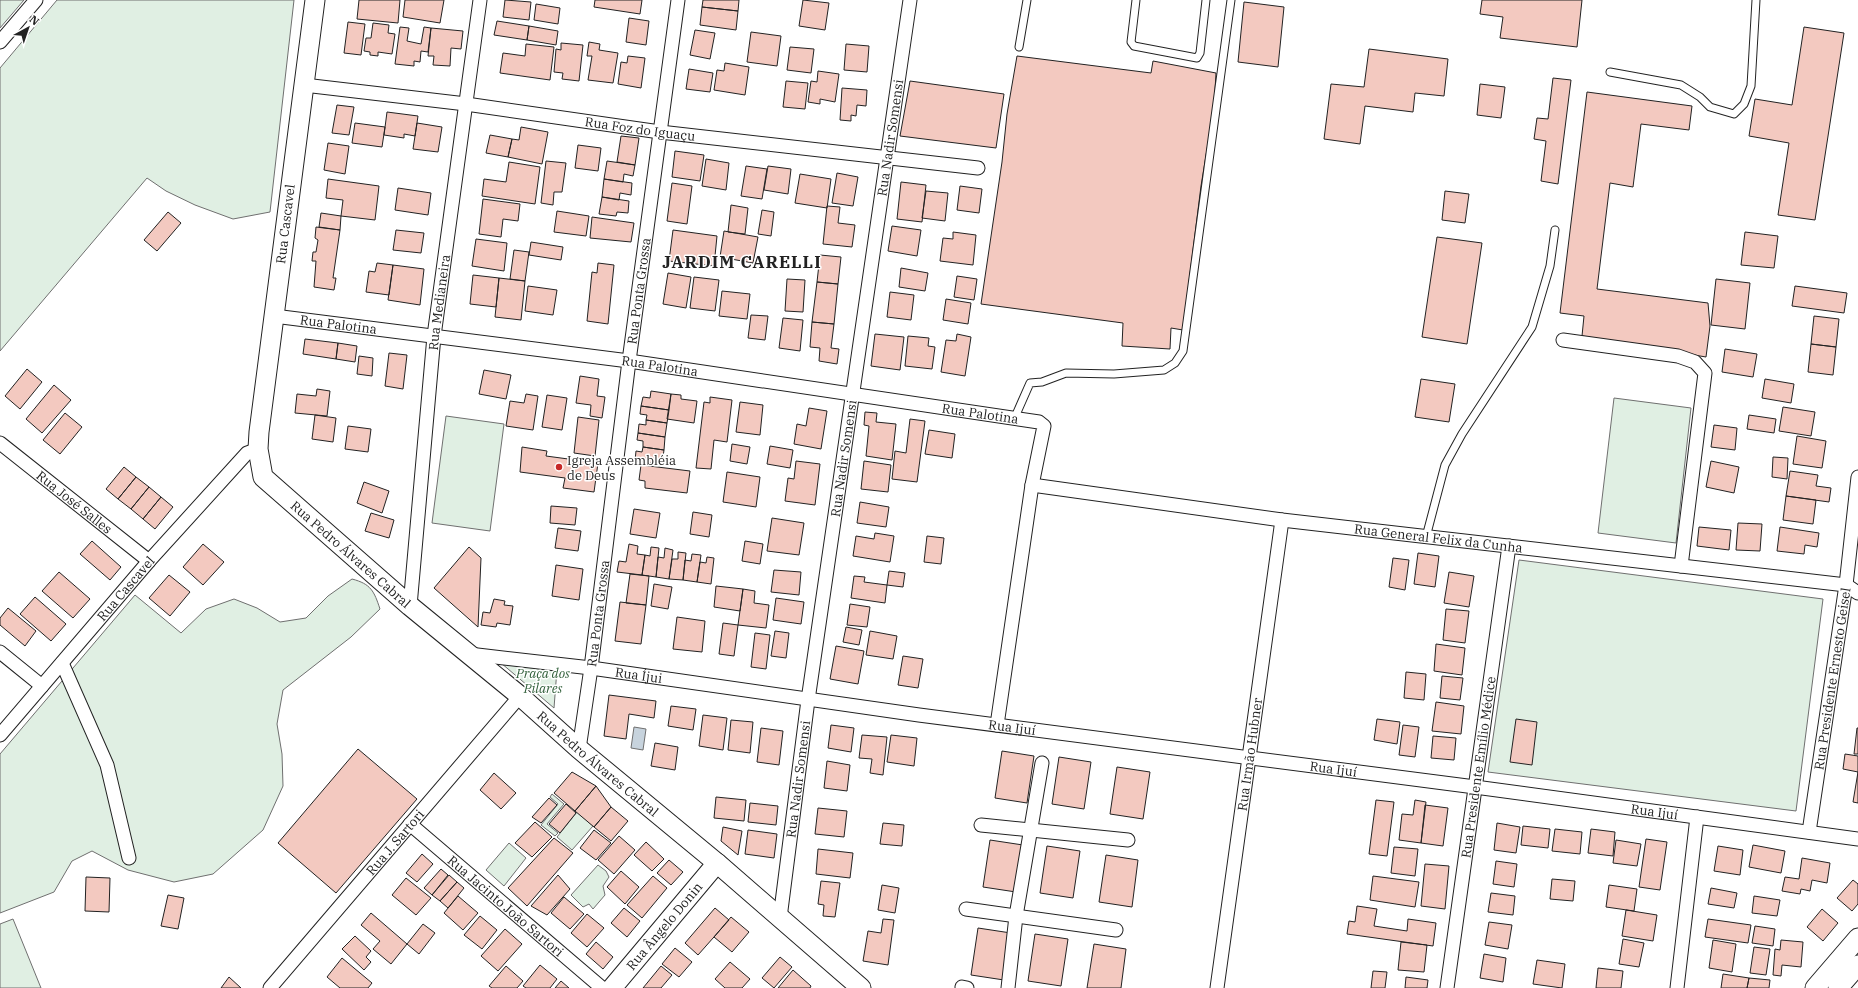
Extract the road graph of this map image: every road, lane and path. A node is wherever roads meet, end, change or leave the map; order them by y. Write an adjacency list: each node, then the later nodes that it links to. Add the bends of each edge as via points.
1 (36, 0): 11 (street)
2 (315, 0): 14 (street, Rua Cascavel)
3 (480, 0): 15 (street, Rua Medianeira)
4 (678, 0): 16 (street, Rua Ponta Grossa)
5 (910, 0): 17 (street, Rua Nadir Somensi)
6 (1027, 0): 12 (lane)
7 (1136, 0): 8 (lane, via 1131,42 1134,46 1197,58 1200,54)
8 (1206, 0)
9 (1232, 0): 25 (lane, via 1183,351 1175,363 1164,370 1114,374 1066,373 1042,382 1030,383)
10 (1756, 0): 13 (lane, via 1751,86 1744,104 1734,114 1710,107 1681,86)
11 (0, 42)
12 (1019, 47)
13 (1610, 72)
14 (304, 85): 15 (street, Rua Foz do Iguaçu); 20 (street, Rua Cascavel)
15 (466, 104): 16 (street, Rua Foz do Iguaçu); 21 (street, Rua Medianeira)
16 (660, 132): 17 (street, Rua Foz do Iguaçu); 23 (street, Rua Ponta Grossa)
17 (888, 159): 18 (street, Rua Foz do Iguaçu); 24 (street, Rua Nadir Somensi)
18 (978, 168)
19 (1555, 230): 32 (lane, via 1550,266 1532,327 1462,434 1445,465)
20 (274, 316): 21 (street, Rua Palotina); 27 (street, Rua Cascavel)
21 (434, 336): 23 (street, Rua Palotina); 38 (street, Rua Medianeira)
22 (1563, 340): 35 (street, via 1678,356 1695,362 1705,373)
23 (629, 361): 24 (street, Rua Palotina); 42 (street, Rua Ponta Grossa)
24 (854, 393): 25 (street, Rua Palotina); 45 (street, Rua Nadir Somensi)
25 (1015, 417): 30 (street, Rua Palotina, via 1033,420 1044,426)
26 (0, 443): 34 (street, Rua José Salles)
27 (258, 449): 28 (street, Rua Cascavel); 34 (street, Rua Cascavel, via 247,453)
28 (263, 477): 38 (street, Rua Pedro Álvares Cabral)
29 (1858, 477): 36 (street, Rua Presidente Ernesto Geisel)
30 (1032, 485): 31 (street, Rua General Felix da Cunha); 46 (street)
31 (1282, 520): 32 (street, Rua General Felix da Cunha); 49 (street, Rua Irmão Hubner)
32 (1426, 537): 33 (street, Rua General Felix da Cunha)
33 (1509, 546): 35 (street, Rua General Felix da Cunha); 51 (street, Rua Presidente Emílio Médice)
34 (148, 562): 41 (street, Rua Cascavel)
35 (1681, 566): 36 (street, Rua General Felix da Cunha)
36 (1846, 585): 37 (street); 56 (street, Rua Presidente Ernesto Geisel)
37 (1858, 593)
38 (410, 606): 40 (street, Rua Pedro Álvares Cabral)
39 (0, 652): 43 (street)
40 (468, 654): 42 (street, Rua Íjui); 44 (street, Rua Pedro Álvares Cabral)
41 (62, 663): 43 (street, Rua Cascavel); 59 (street, via 107,765)
42 (591, 668): 45 (street, Rua Íjui); 48 (street, Rua Ponta Grossa)
43 (42, 686): 47 (street, Rua Cascavel)
44 (520, 696): 48 (street, Rua Pedro Álvares Cabral); 53 (street, Rua J. Sartori)
45 (808, 700): 46 (street, Rua Ijuí); 63 (street, Rua Nadir Somensi)
46 (997, 725): 49 (street, Rua Ijuí)
47 (0, 735)
48 (579, 750): 60 (street, Rua Pedro Álvares Cabral)
49 (1249, 758): 51 (street, Rua Ijuí); 72 (street, Rua Irmão Hubner)
50 (1042, 763): 55 (street)
51 (1475, 787): 52 (street, Rua Ijuí); 73 (street, Rua Presidente Emílio Médice)
52 (1697, 817): 56 (street, Rua Ijuí); 74 (street)
53 (410, 824): 67 (street, Rua J. Sartori); 68 (street, Rua Jacinto João Sartori)
54 (981, 825): 55 (street)
55 (1031, 830): 58 (street); 62 (street)
56 (1809, 832): 57 (street, Rua Ijuí)
57 (1858, 839)
58 (1128, 840)
59 (129, 858)
60 (717, 864): 63 (street, Rua Pedro Álvares Cabral); 69 (street, Rua Ângelo Donin)
61 (966, 909): 62 (street)
62 (1016, 916): 64 (street); 71 (street)
63 (780, 918): 70 (street, Rua Pedro Álvares Cabral)
64 (1116, 930)
65 (1858, 938): 75 (street)
66 (1858, 965): 76 (street)
67 (270, 988)
68 (602, 988)
69 (612, 988)
70 (861, 988)
71 (1008, 988)
72 (1217, 988)
73 (1447, 988)
74 (1677, 988)
75 (1815, 988)
76 (1838, 988)

